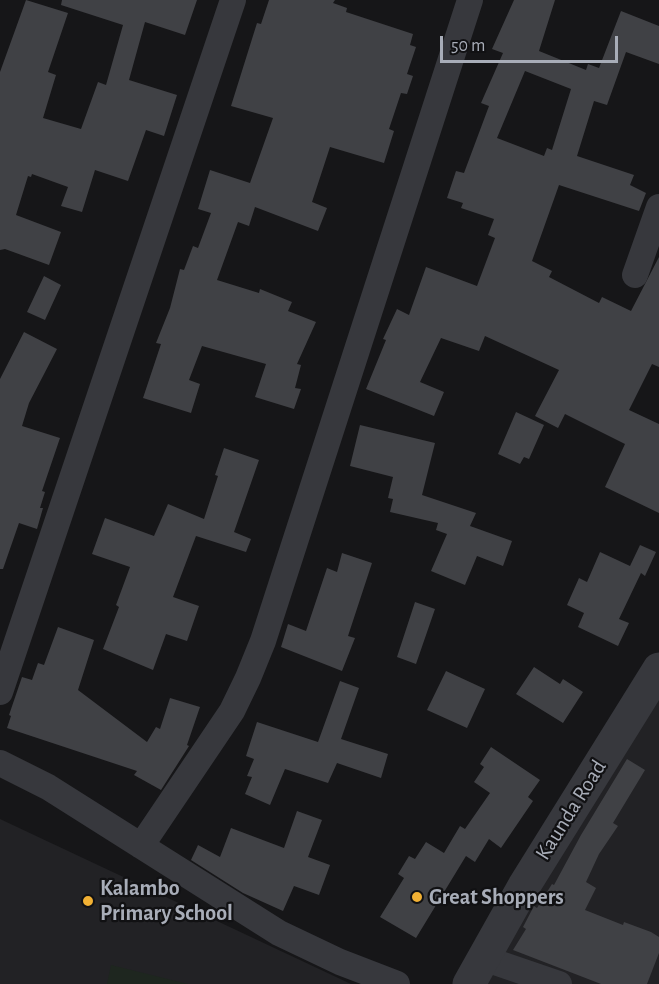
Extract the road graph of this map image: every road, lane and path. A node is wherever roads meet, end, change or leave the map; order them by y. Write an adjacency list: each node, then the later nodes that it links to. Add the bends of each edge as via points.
1 (233, 0): 6 (street)
2 (470, 0): 8 (street, via 252,669 232,711)
3 (659, 207): 4 (street)
4 (635, 275)
5 (659, 669): 9 (street, Kaunda Road, via 524,885)
6 (0, 692)
7 (0, 763): 8 (street, via 48,787)
8 (141, 846): 10 (street, via 288,938)
9 (476, 971): 11 (street)
10 (397, 984)
11 (560, 984)

